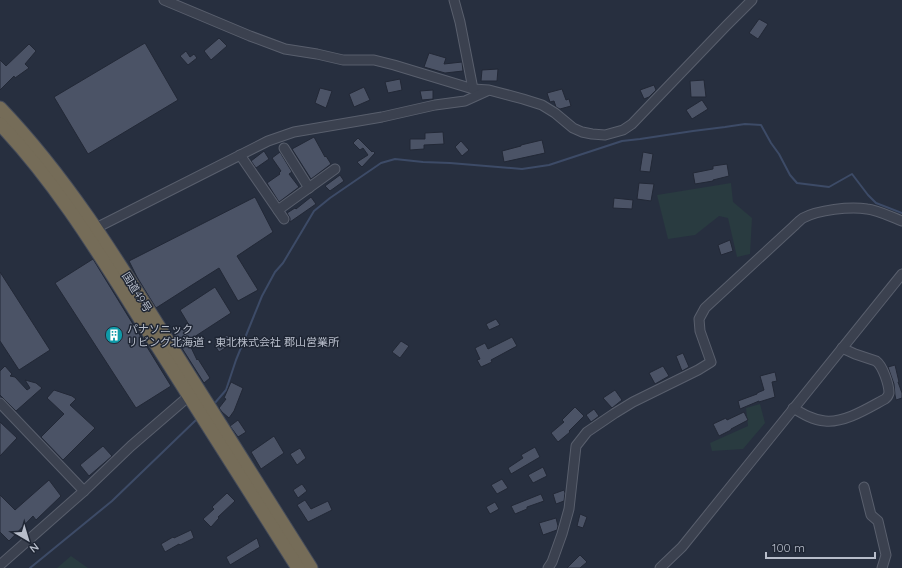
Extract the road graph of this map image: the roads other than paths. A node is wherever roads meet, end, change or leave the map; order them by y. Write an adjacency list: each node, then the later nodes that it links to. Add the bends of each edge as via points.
1 (164, 0): 4 (street, via 285,49 343,60 374,60)
2 (454, 0): 4 (street)
3 (752, 0): 5 (street, via 648,108 623,130 605,134 582,132 542,105)
4 (473, 89): 5 (street)
5 (489, 90): 9 (street, via 465,101 294,132)
6 (0, 108): 15 (highway, 国道49号, via 42,156)
7 (0, 124): 18 (highway, 国道49号, via 32,160 90,238)
8 (284, 148): 11 (street)
9 (240, 155): 12 (street); 15 (street)
10 (335, 169): 11 (street)
11 (309, 188): 12 (street)
12 (278, 210): 13 (street)
13 (284, 219)
14 (902, 221): 26 (street, via 868,209 856,208 807,216 705,308 699,319 700,331 711,362 615,413 587,432 576,446 569,509)
15 (96, 228): 25 (highway, 国道49号)
16 (902, 274): 17 (street)
17 (842, 348): 20 (street); 20 (street, via 879,363 889,392 886,399 864,411 835,421 804,415)
18 (189, 396): 22 (street); 24 (highway, 国道49号)
19 (0, 403): 22 (street)
20 (793, 408): 27 (street, via 682,547)
21 (864, 487): 28 (street, via 871,515 878,521 886,555)
22 (84, 491): 23 (street)
23 (0, 565)
24 (298, 568)
25 (311, 568)
26 (548, 568)
27 (660, 568)
28 (882, 568)

